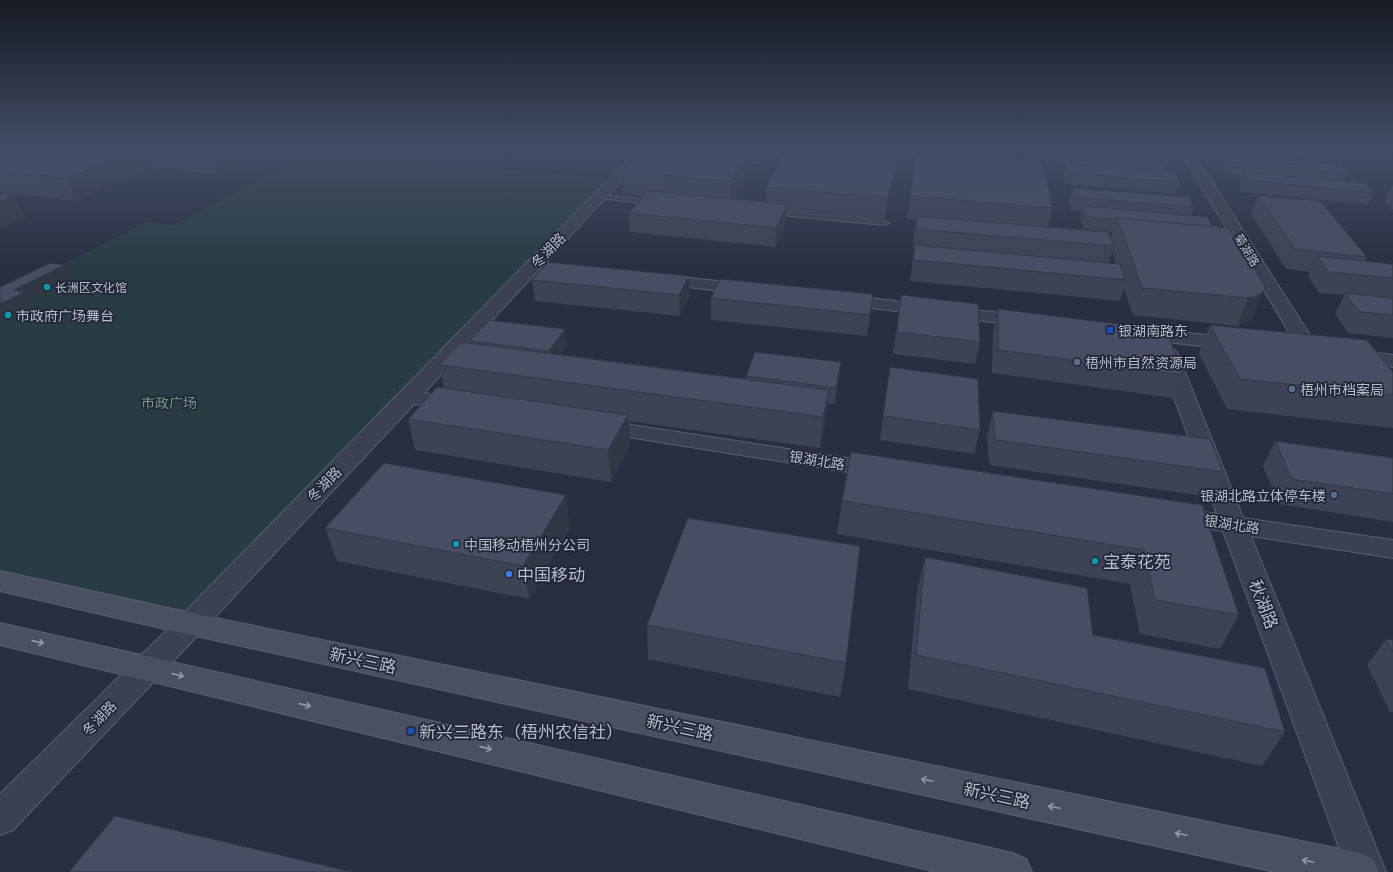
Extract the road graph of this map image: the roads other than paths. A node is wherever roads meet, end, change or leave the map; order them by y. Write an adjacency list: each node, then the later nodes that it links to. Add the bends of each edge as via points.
1 (607, 189): 3 (street, 冬湖路)
2 (1212, 189): 17 (street, 菊湖路)
3 (599, 197): 4 (lane); 7 (street, 冬湖路)
4 (663, 203)
5 (766, 212): 6 (lane)
6 (885, 223)
7 (533, 266): 8 (street); 19 (street, 冬湖路)
8 (557, 268)
9 (644, 278): 10 (street)
10 (762, 291)
11 (826, 298): 12 (street)
12 (1039, 322)
13 (1125, 332): 14 (street)
14 (1162, 336): 15 (street); 24 (street, 秋湖路)
15 (1248, 345)
16 (1287, 349): 17 (street)
17 (1323, 353): 18 (street)
18 (1393, 361)
19 (408, 397): 20 (street); 27 (street, 冬湖路)
20 (478, 408)
21 (580, 424): 22 (street, 银湖北路)
22 (903, 473)
23 (1154, 512): 24 (street, 银湖北路)
24 (1233, 524): 25 (street, 银湖北路); 33 (street, 秋湖路)
25 (1393, 548)
26 (0, 581): 27 (main road, 新兴三路)
27 (191, 624): 29 (street, 冬湖路); 32 (main road, 新兴三路, one-way to 27)
28 (0, 634): 29 (main road, one-way to 29)
29 (148, 668): 30 (street, 冬湖路); 31 (main road, one-way to 31)
30 (0, 818)
31 (1013, 872)
32 (1360, 872)
33 (1367, 872)

